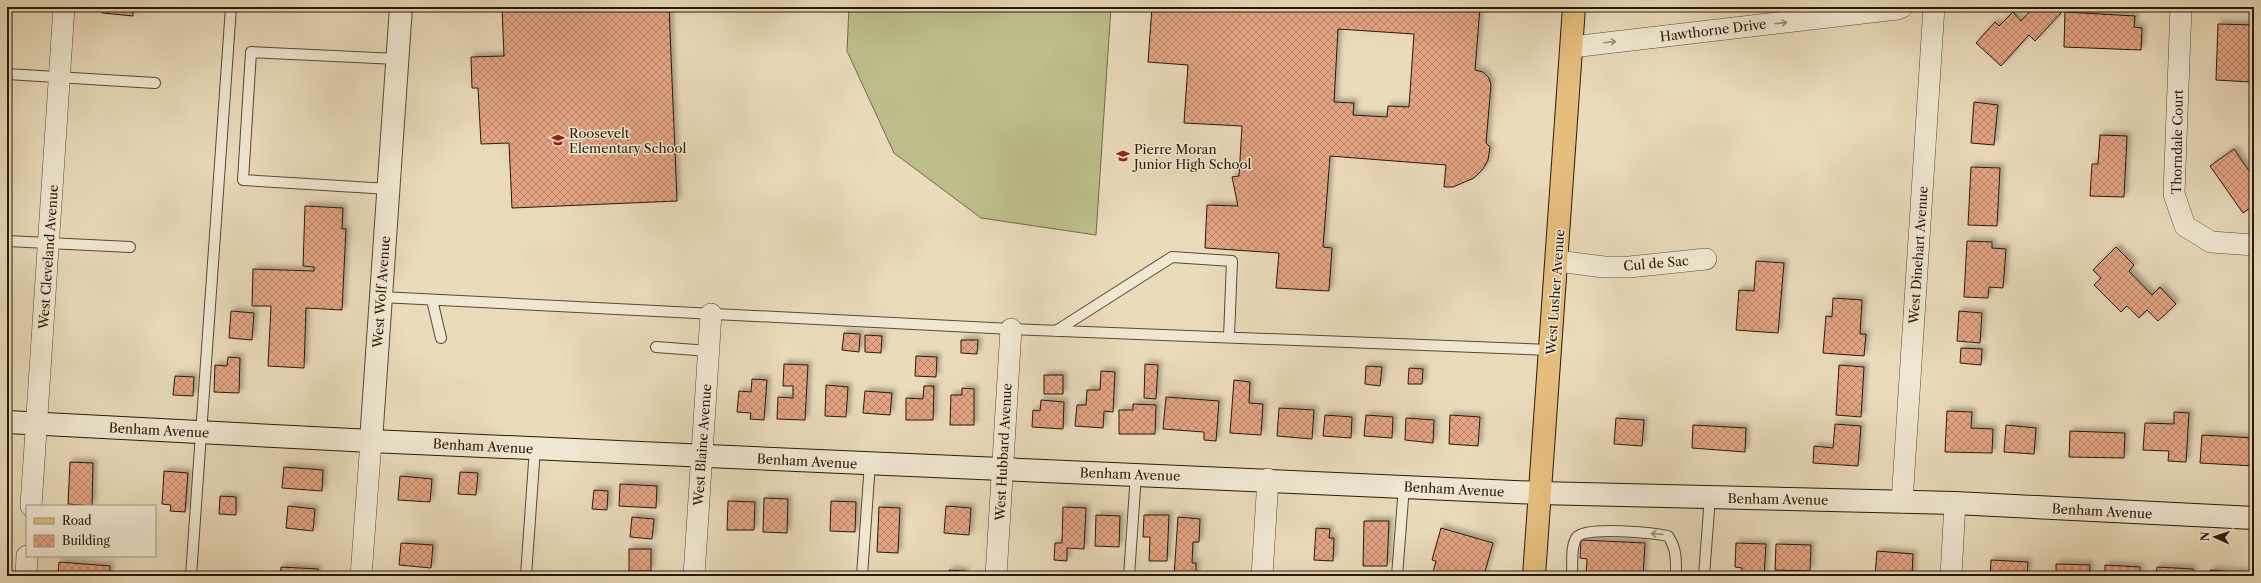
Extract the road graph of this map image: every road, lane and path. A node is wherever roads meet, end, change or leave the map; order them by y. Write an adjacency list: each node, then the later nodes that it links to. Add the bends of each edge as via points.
1 (64, 7): 11 (street, West Cleveland Avenue)
2 (231, 7): 32 (lane)
3 (401, 7): 9 (main road, West Wolf Avenue)
4 (1574, 7): 8 (main road, West Lusher Avenue)
5 (1902, 7): 8 (street, Hawthorne Drive, one-way to 5)
6 (1934, 7): 43 (street, West Dinehart Avenue)
7 (2181, 7): 16 (street, Thorndale Court, via 2174,194 2185,226 2211,242)
8 (1572, 47): 19 (main road, West Lusher Avenue)
9 (397, 59): 13 (main road, West Wolf Avenue); 13 (lane, via 251,52 243,180)
10 (7, 74): 11 (lane)
11 (60, 77): 12 (lane); 15 (street, West Cleveland Avenue)
12 (155, 83)
13 (388, 188): 20 (main road, West Wolf Avenue)
14 (7, 241): 15 (lane)
15 (49, 243): 17 (lane); 31 (street, West Cleveland Avenue)
16 (2254, 245)
17 (130, 246)
18 (1706, 259): 19 (street, Cul de Sac, via 1629,267 1604,267)
19 (1558, 261): 28 (main road, West Lusher Avenue)
20 (381, 297): 21 (lane); 33 (main road, West Wolf Avenue)
21 (432, 300): 22 (lane); 26 (lane)
22 (711, 314): 23 (lane); 29 (street, West Blaine Avenue)
23 (1011, 329): 24 (lane); 37 (street, West Hubbard Avenue)
24 (1056, 331): 25 (lane); 25 (lane, via 1172,257 1232,261)
25 (1229, 337): 28 (lane)
26 (441, 338)
27 (656, 346): 29 (lane)
28 (1551, 350): 41 (main road, West Lusher Avenue)
29 (708, 351): 35 (street, West Blaine Avenue)
30 (7, 422): 31 (main road, Benham Avenue)
31 (37, 424): 32 (main road, Benham Avenue); 45 (street, West Cleveland Avenue)
32 (202, 432): 33 (main road, Benham Avenue); 49 (lane)
33 (370, 441): 34 (main road, Benham Avenue); 50 (street, West Wolf Avenue)
34 (535, 448): 35 (main road, Benham Avenue); 51 (lane)
35 (701, 456): 36 (main road, Benham Avenue); 52 (street, West Blaine Avenue)
36 (870, 464): 37 (main road, Benham Avenue); 53 (lane)
37 (1003, 469): 38 (main road, Benham Avenue); 54 (street, West Hubbard Avenue)
38 (1136, 474): 39 (main road, Benham Avenue); 55 (lane)
39 (1268, 479): 40 (main road, Benham Avenue); 56 (street)
40 (1404, 486): 41 (main road, Benham Avenue); 57 (lane)
41 (1539, 493): 42 (main road, Benham Avenue); 58 (main road, West Lusher Avenue)
42 (1710, 497): 43 (main road, Benham Avenue); 61 (lane)
43 (1902, 502): 44 (main road, Benham Avenue)
44 (1955, 503): 46 (main road, Benham Avenue); 62 (street)
45 (31, 505)
46 (2254, 518)
47 (27, 557): 48 (street)
48 (26, 576)
49 (191, 576)
50 (361, 576)
51 (526, 576)
52 (694, 576)
53 (862, 576)
54 (996, 576)
55 (1129, 576)
56 (1262, 576)
57 (1397, 576)
58 (1534, 576)
59 (1572, 576): 60 (lane, one-way to 59, via 1674,544 1668,536 1600,531 1578,535 1573,543)
60 (1676, 576)
61 (1704, 576)
62 (1951, 576)

